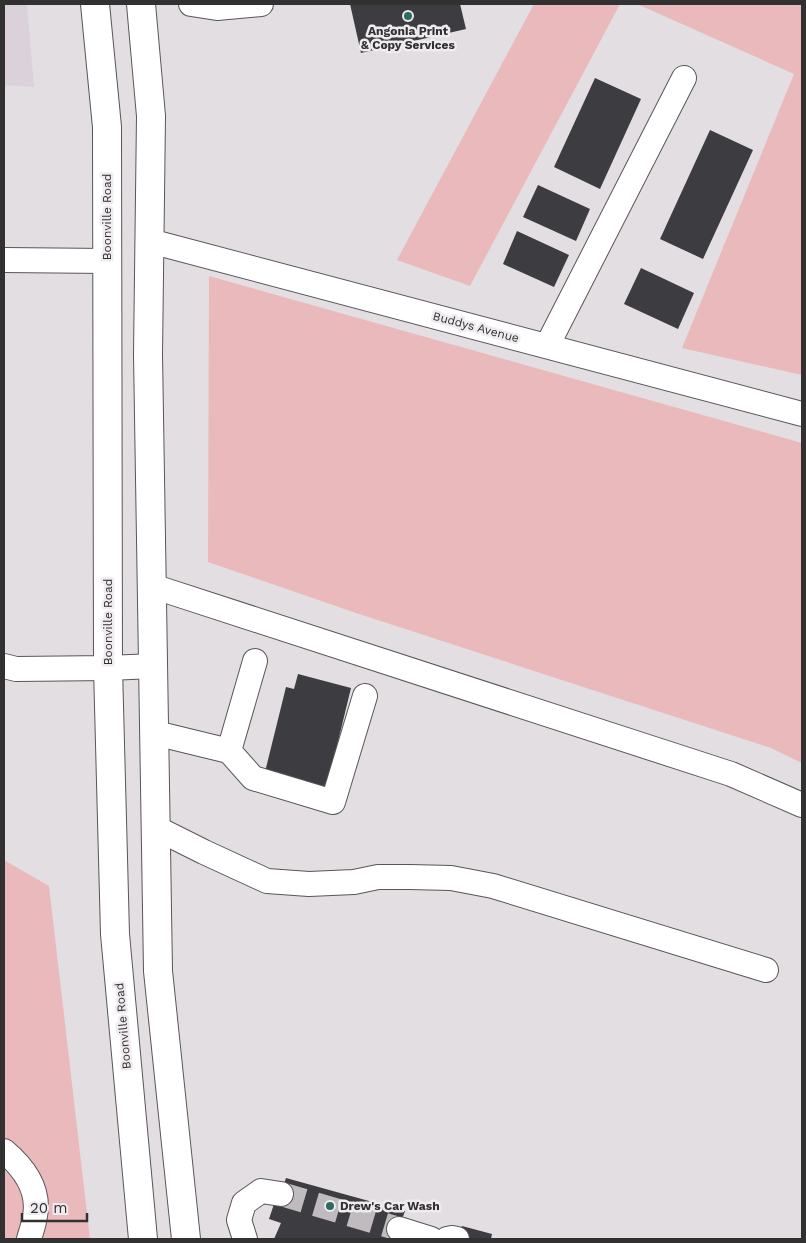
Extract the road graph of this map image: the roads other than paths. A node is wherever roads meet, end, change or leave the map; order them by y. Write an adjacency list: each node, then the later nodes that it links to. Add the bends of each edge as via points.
1 (95, 4): 8 (main road, Boonville Road, via 107,127)
2 (141, 4): 6 (main road, via 151,116)
3 (191, 4): 4 (street, via 217,8)
4 (261, 4)
5 (684, 78): 9 (street)
6 (150, 241): 9 (street, Buddys Avenue); 11 (main road, via 148,354)
7 (4, 260): 8 (street)
8 (107, 261): 15 (main road, Boonville Road)
9 (547, 346): 10 (street, Buddys Avenue)
10 (802, 414)
11 (152, 586): 14 (main road); 19 (street, via 731,774)
12 (255, 661): 18 (street)
13 (4, 666): 15 (street, via 16,669)
14 (154, 666): 15 (street); 17 (main road)
15 (108, 668): 26 (main road, Boonville Road, via 115,934)
16 (365, 696): 18 (street, via 333,802 253,778)
17 (155, 733): 18 (street); 20 (main road)
18 (229, 751)
19 (802, 805)
20 (156, 828): 21 (street, via 267,881 309,884 354,882 378,877 451,878 493,886); 27 (main road, via 158,971)
21 (766, 970)
22 (4, 1151): 25 (street, via 16,1161 33,1186 36,1214)
23 (281, 1194): 28 (street, via 261,1191 244,1203 239,1220)
24 (398, 1229): 29 (street)
25 (29, 1239)
26 (144, 1239)
27 (186, 1239)
28 (245, 1239)
29 (431, 1239)
30 (447, 1239): 31 (street)
31 (457, 1239)

